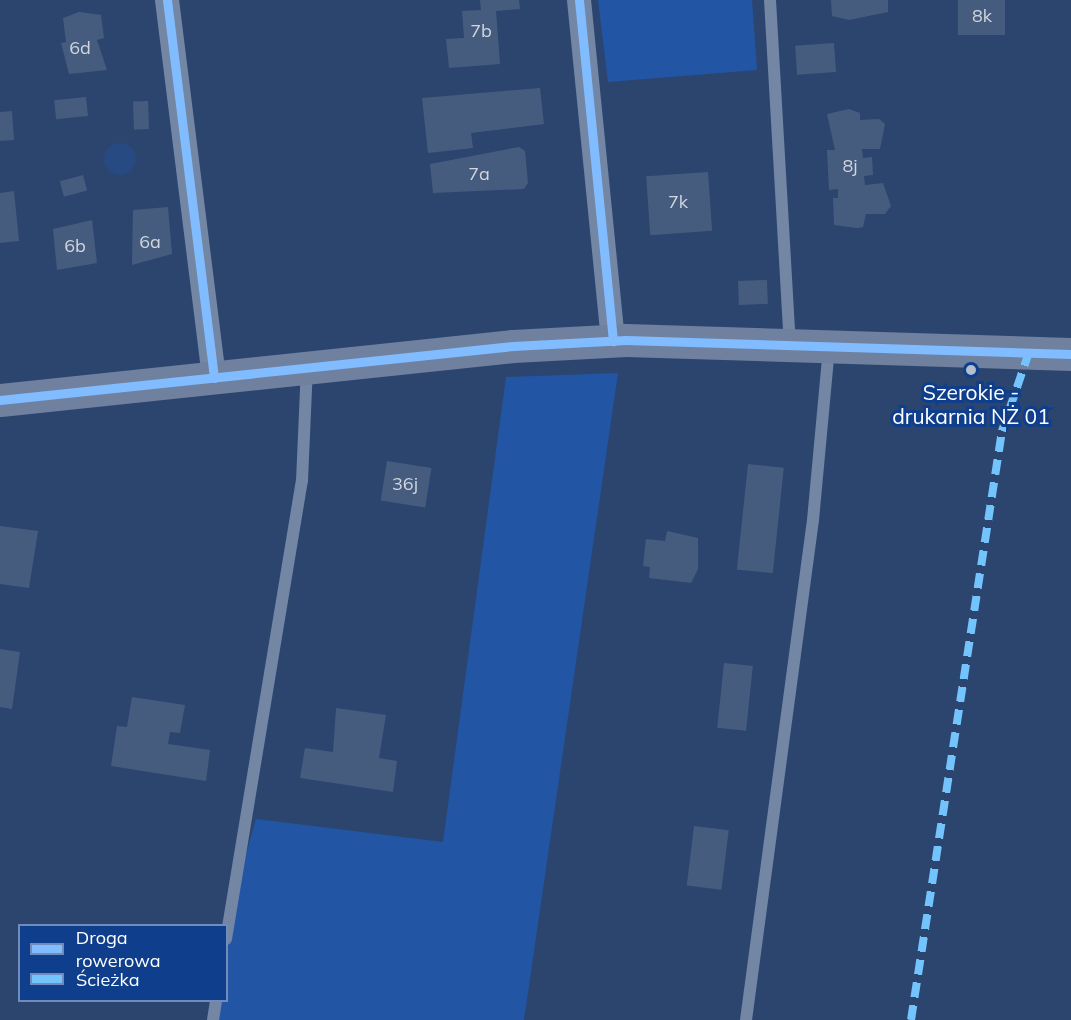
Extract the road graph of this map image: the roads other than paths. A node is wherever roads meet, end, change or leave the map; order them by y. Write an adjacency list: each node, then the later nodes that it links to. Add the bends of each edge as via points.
1 (167, 0): 9 (street)
2 (579, 0): 4 (street)
3 (770, 0): 5 (lane)
4 (613, 341): 5 (street); 8 (street)
5 (790, 342): 6 (street)
6 (830, 343): 7 (street); 14 (lane, via 813,520)
7 (1071, 354)
8 (307, 368): 9 (street); 11 (lane, via 302,481)
9 (214, 378): 10 (street)
10 (0, 400)
11 (228, 927)
12 (216, 1002): 13 (lane)
13 (213, 1020)
14 (746, 1020)

